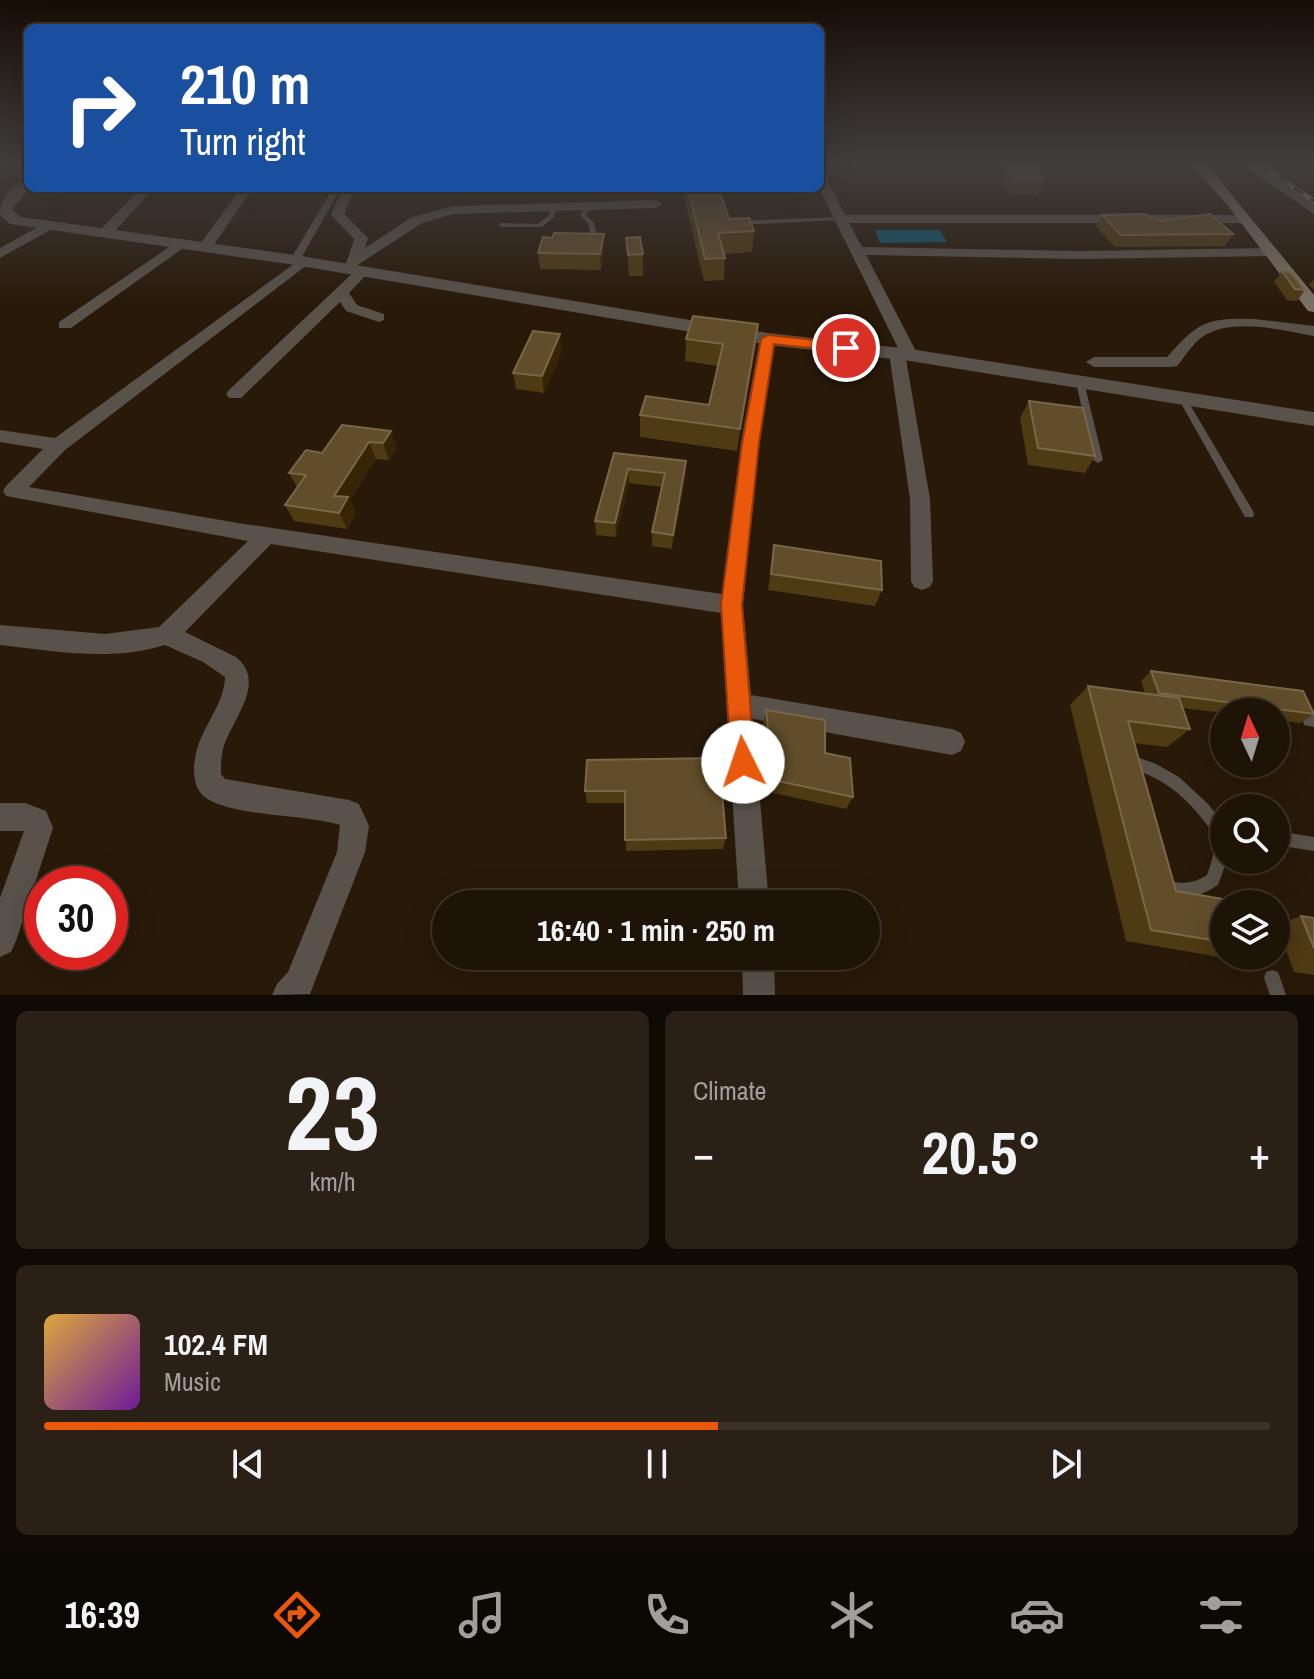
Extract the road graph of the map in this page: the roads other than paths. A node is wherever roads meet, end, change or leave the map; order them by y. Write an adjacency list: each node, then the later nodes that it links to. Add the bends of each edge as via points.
1 (6, 212): 14 (street, via 16,221)
2 (125, 212): 16 (street)
3 (230, 212): 19 (street)
4 (324, 212): 23 (street)
5 (338, 212): 24 (street, via 361,238)
6 (444, 212): 24 (street, via 425,217)
7 (553, 212): 15 (lane, via 540,226)
8 (584, 212): 17 (lane)
9 (837, 212): 11 (street)
10 (1239, 212): 12 (main road)
11 (840, 219): 12 (street); 13 (lane); 20 (street)
12 (1245, 219): 21 (main road)
13 (732, 223)
14 (52, 225): 16 (street); 22 (street)
15 (501, 225)
16 (106, 232): 18 (street)
17 (596, 242)
18 (181, 243): 19 (street); 28 (street)
19 (205, 247): 23 (street)
20 (856, 251): 21 (street); 31 (street)
21 (1271, 252): 26 (main road)
22 (0, 254)
23 (299, 261): 24 (street); 38 (street)
24 (355, 268): 25 (street); 30 (street)
25 (341, 292): 27 (street, via 351,308); 34 (street)
26 (1314, 307)
27 (379, 317)
28 (65, 325)
29 (1314, 331): 32 (street, via 1219,326 1198,332 1171,362)
30 (768, 339): 31 (street); 43 (street)
31 (904, 354): 33 (street); 42 (street, via 920,499)
32 (1094, 362)
33 (1080, 382): 35 (street); 39 (lane)
34 (235, 394)
35 (1182, 398): 36 (street); 40 (lane)
36 (1314, 419)
37 (0, 436): 38 (street)
38 (58, 445): 41 (street, via 13,491)
39 (1098, 460)
40 (1249, 514)
41 (268, 534): 43 (street); 45 (street)
42 (922, 581)
43 (732, 605): 46 (street)
44 (0, 635): 45 (street, via 113,644)
45 (166, 635): 59 (street, via 197,647 234,670 238,679 211,747 207,777 213,787 332,809 349,814 355,826 351,852 299,983)
46 (739, 705): 47 (street); 55 (street)
47 (952, 742)
48 (1131, 785): 49 (lane, via 1127,770 1137,764 1156,769 1175,780)
49 (1210, 815)
50 (0, 817): 56 (street, via 25,817 39,828)
51 (1290, 840): 52 (lane)
52 (1314, 844)
53 (1215, 874): 54 (lane, via 1201,888 1184,891 1168,888)
54 (1154, 875)
55 (753, 890)
56 (0, 941)
57 (758, 970): 60 (street)
58 (1272, 978): 61 (lane)
59 (288, 995)
60 (759, 995)
61 (1278, 995)

